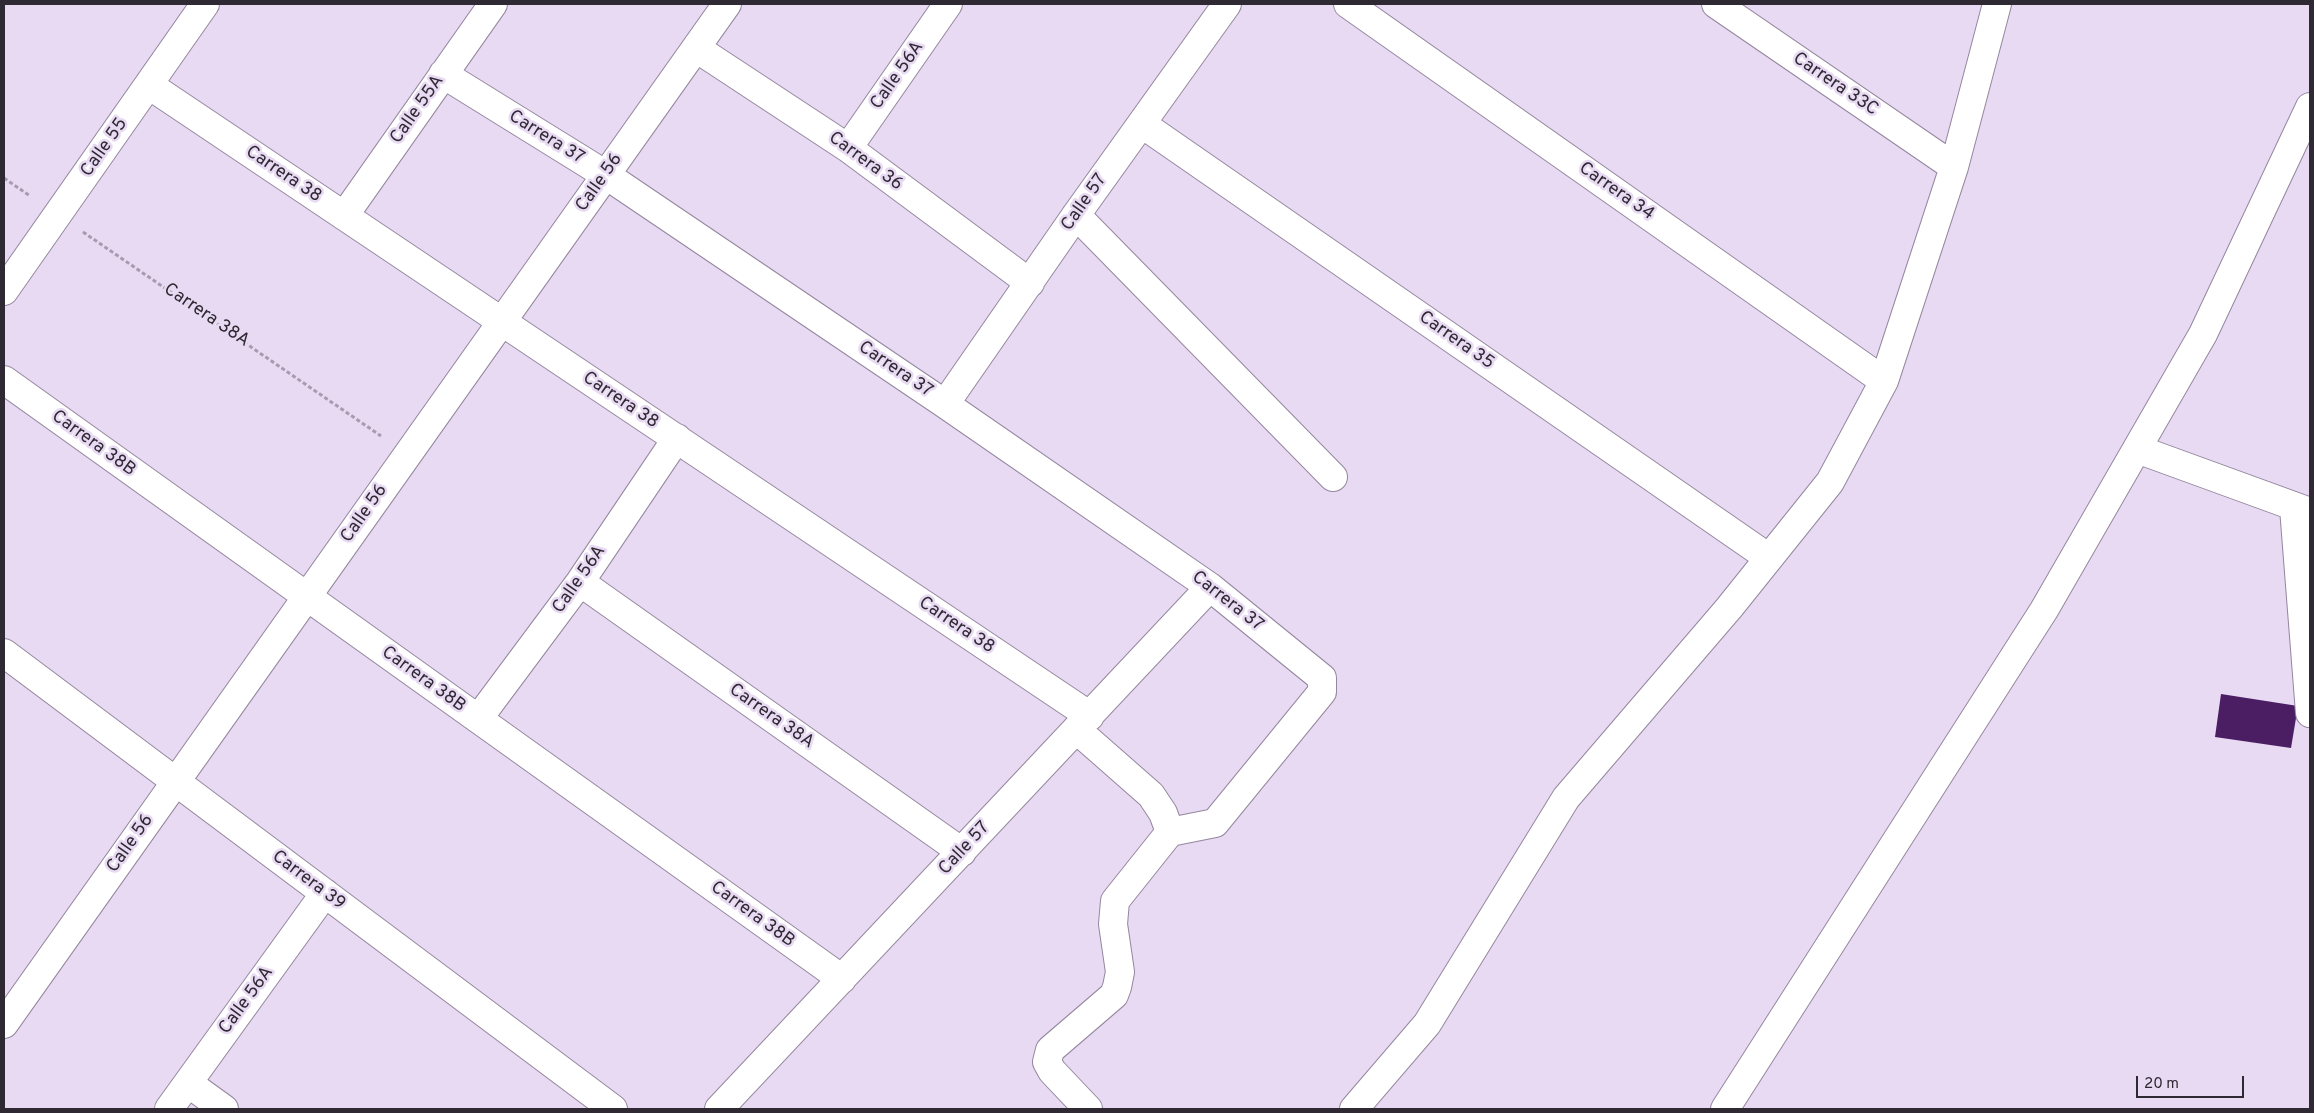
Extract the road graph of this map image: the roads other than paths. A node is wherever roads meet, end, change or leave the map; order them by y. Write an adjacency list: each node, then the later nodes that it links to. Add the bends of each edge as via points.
1 (205, 4): 11 (street, Calle 55)
2 (493, 4): 10 (street, Calle 55A)
3 (727, 4): 9 (street, Calle 56)
4 (948, 4): 14 (street, Calle 56A)
5 (1227, 4): 13 (street, Calle 57)
6 (1348, 4): 23 (street, Carrera 34)
7 (1716, 4): 15 (street, Carrera 33C)
8 (1997, 4): 15 (street)
9 (696, 48): 14 (street, Carrera 36); 16 (street, Calle 56)
10 (443, 74): 16 (street, Carrera 37); 18 (street, Calle 55A)
11 (149, 86): 18 (street, Carrera 38); 20 (street, Calle 55)
12 (2310, 107): 26 (street, via 2203,334)
13 (1142, 124): 17 (street, Calle 57); 29 (street, Carrera 35)
14 (848, 148): 19 (street, Carrera 36)
15 (1954, 167): 23 (street)
16 (606, 175): 21 (street, Calle 56); 24 (street, Carrera 37)
17 (1076, 214): 19 (street, Calle 57); 27 (street)
18 (344, 216): 21 (street, Carrera 38)
19 (1030, 283): 24 (street, Calle 57)
20 (4, 291)
21 (501, 322): 25 (street, Carrera 38); 32 (street, Calle 56)
22 (4, 380): 32 (street, Carrera 38B)
23 (1884, 381): 29 (street, via 1830,482)
24 (945, 404): 31 (street, Carrera 37)
25 (677, 438): 30 (street, Calle 56A); 36 (street, Carrera 38)
26 (2137, 449): 28 (street); 50 (street, via 2044,610)
27 (1333, 477)
28 (2302, 510): 34 (street)
29 (1769, 558): 49 (street, via 1566,798 1427,1024)
30 (580, 582): 35 (street, Calle 56A); 39 (street, Carrera 38A)
31 (1210, 587): 36 (street, Calle 57); 38 (street, Carrera 37, via 1322,678 1322,692 1215,823)
32 (307, 597): 35 (street, Carrera 38B); 37 (street, Calle 56)
33 (4, 653): 37 (street, Carrera 39)
34 (2310, 714)
35 (478, 719): 41 (street, Carrera 38B)
36 (1083, 722): 38 (street, Carrera 38, via 1152,795); 39 (street, Calle 57)
37 (176, 781): 40 (street, Carrera 39); 42 (street, Calle 56)
38 (1170, 832): 48 (street, via 1115,901 1113,924 1120,972 1114,995 1050,1050 1047,1062 1052,1071)
39 (962, 852): 41 (street, Calle 57)
40 (325, 893): 43 (street, Calle 56A); 46 (street, Carrera 39)
41 (842, 979): 47 (street, Calle 57)
42 (4, 1024)
43 (188, 1083): 44 (street, Calle 56A); 45 (street)
44 (169, 1109)
45 (224, 1109)
46 (613, 1109)
47 (719, 1109)
48 (1088, 1109)
49 (1354, 1109)
50 (1725, 1109)

